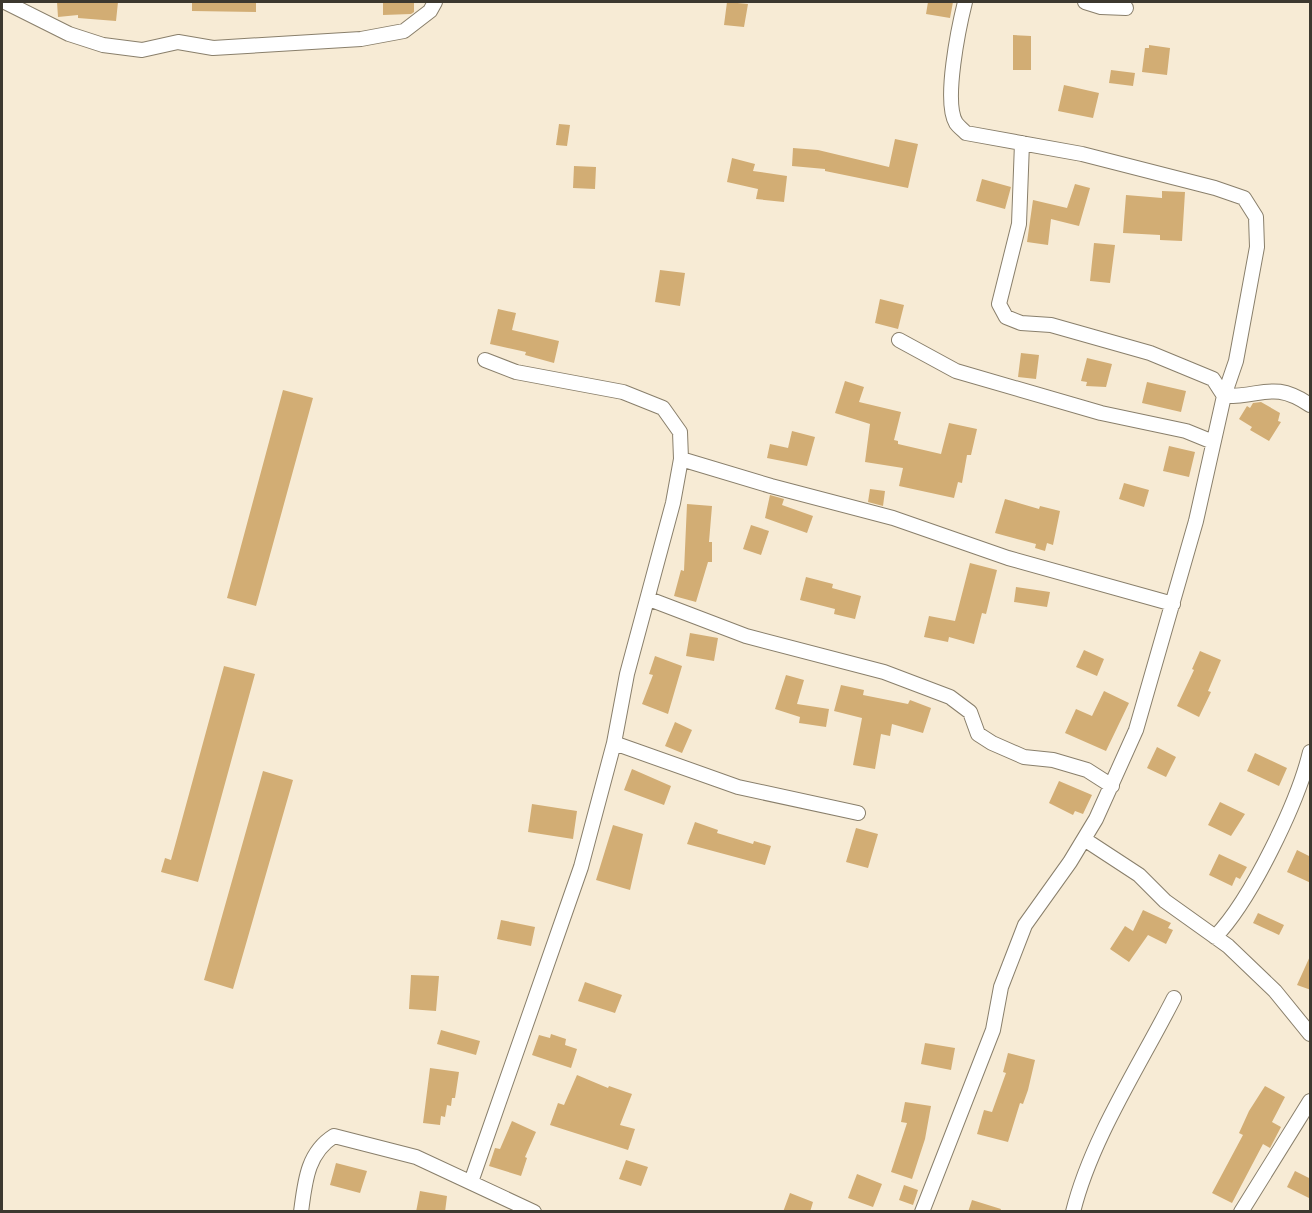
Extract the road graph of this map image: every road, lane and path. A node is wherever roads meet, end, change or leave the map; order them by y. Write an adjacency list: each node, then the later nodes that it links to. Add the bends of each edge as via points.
1 (5, 2): 2 (street, via 69,34 103,45 142,50 178,42 213,48 361,39 404,31 430,11)
2 (435, 2)
3 (965, 2): 6 (street, via 951,93 955,123 966,133)
4 (1085, 2): 5 (street)
5 (1126, 8)
6 (1022, 143): 9 (street, via 1019,224 999,304 1006,317 1051,325 1150,353 1213,379); 9 (street, via 1082,154 1244,198 1256,217 1257,247 1236,361)
7 (899, 340): 11 (street, via 956,371 1101,413 1186,431)
8 (485, 360): 12 (street, via 516,372 623,392 663,408 680,432)
9 (1224, 396): 10 (street, via 1271,390 1294,394); 11 (street)
10 (1311, 405)
11 (1213, 442): 14 (street)
12 (681, 459): 13 (street); 14 (street, via 893,518 1008,558)
13 (649, 598): 15 (street, via 627,674); 17 (street, via 747,636 884,672 950,697 970,712 978,734 992,743 1024,757 1087,770)
14 (1173, 604): 17 (street, via 1136,730)
15 (614, 743): 18 (street, via 738,787); 24 (street, via 580,867)
16 (1311, 752): 20 (street, via 1257,875)
17 (1112, 786): 19 (street)
18 (858, 813)
19 (1084, 839): 20 (street, via 1139,875 1165,901); 27 (street, via 1025,925 1001,987 993,1030)
20 (1215, 936): 22 (street, via 1253,968)
21 (1174, 998): 28 (street, via 1098,1140)
22 (1311, 1034)
23 (1311, 1101): 29 (street)
24 (471, 1182): 25 (street, via 416,1157 334,1136 319,1146 306,1178); 26 (street)
25 (301, 1212)
26 (534, 1212)
27 (922, 1212)
28 (1073, 1212)
29 (1241, 1212)

